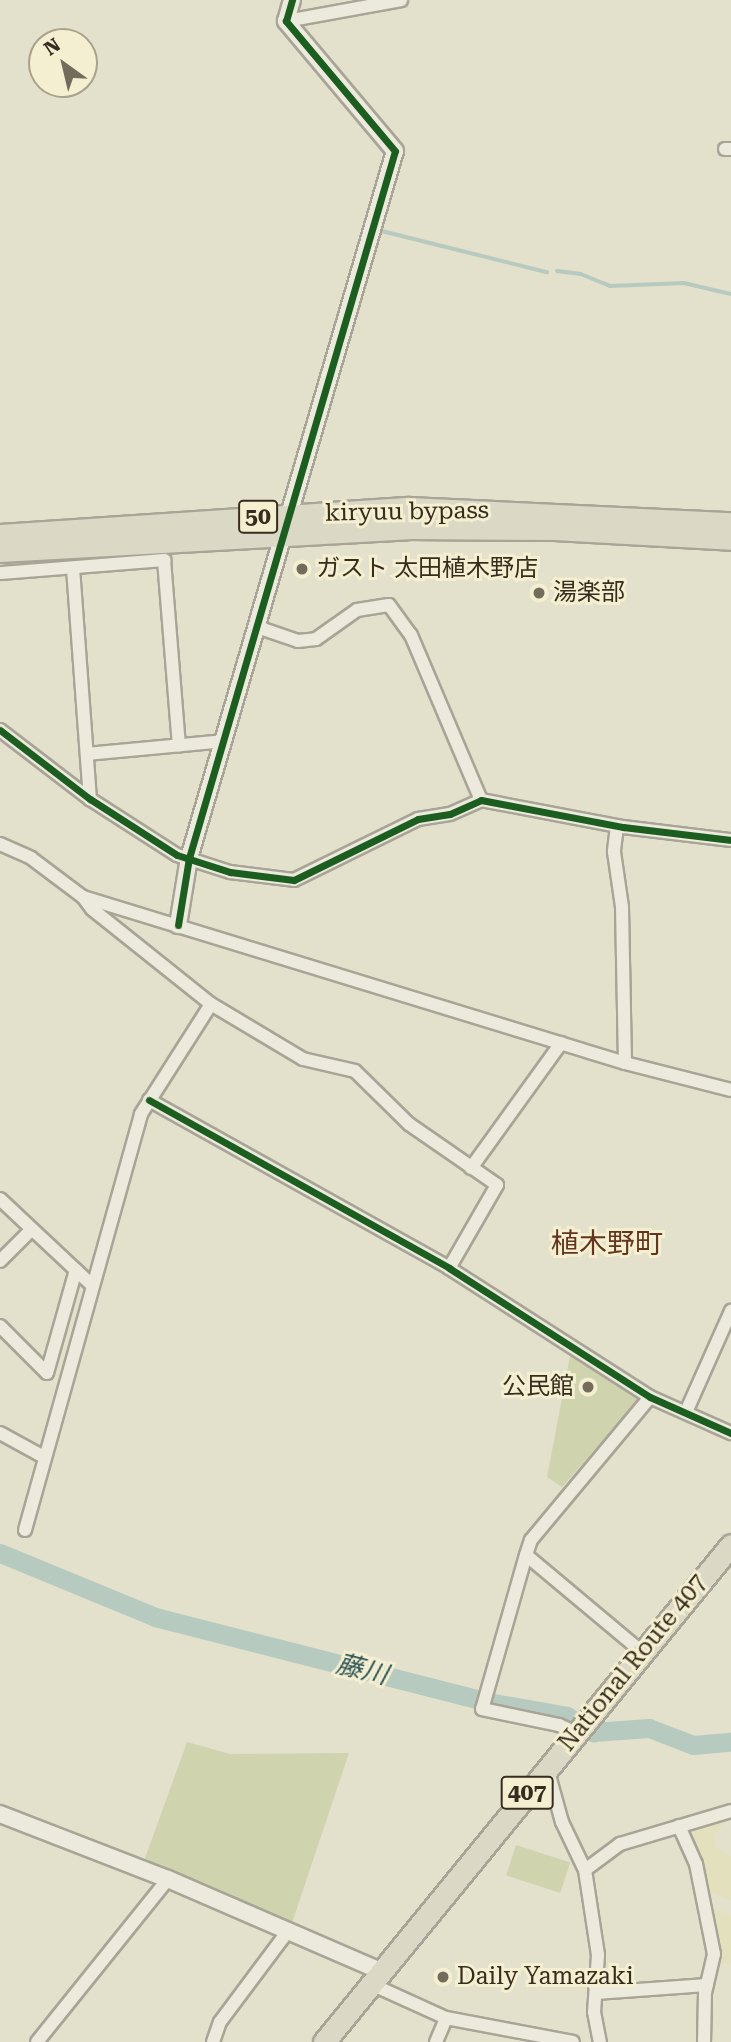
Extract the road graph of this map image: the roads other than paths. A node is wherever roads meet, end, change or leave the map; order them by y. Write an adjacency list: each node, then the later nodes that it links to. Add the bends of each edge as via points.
1 (292, 0): 3 (street)
2 (401, 0): 3 (street)
3 (286, 20): 6 (street, via 395,151)
4 (731, 510): 5 (highway, 50, via 569,503)
5 (516, 511): 6 (highway, kiryuu bypass / 50, via 409,508); 7 (highway, kiryuu bypass / 50)
6 (288, 523): 8 (highway, kiryuu bypass / 50); 9 (highway, kiryuu bypass / 50); 11 (highway, kiryuu bypass / 50); 15 (street)
7 (731, 523)
8 (490, 527): 10 (highway, kiryuu bypass / 50); 12 (highway, 50)
9 (0, 535)
10 (731, 538)
11 (0, 551)
12 (731, 553)
13 (74, 568): 14 (street); 18 (street, via 164,560); 19 (street)
14 (0, 573)
15 (257, 627): 17 (street); 21 (street, via 298,641 316,639 357,610 389,605 416,645)
16 (0, 730): 20 (street)
17 (224, 741): 18 (street); 25 (street)
18 (179, 746): 19 (street)
19 (87, 754): 20 (street)
20 (90, 799): 25 (street)
21 (481, 800): 22 (street); 25 (street, via 450,814 418,819 294,880 230,872)
22 (617, 826): 23 (street); 30 (street, via 614,852 622,907)
23 (731, 840)
24 (0, 844): 26 (street, via 31,858)
25 (189, 858): 27 (street)
26 (83, 897): 27 (street); 28 (street, via 111,925)
27 (178, 925): 29 (street)
28 (211, 1004): 32 (street); 33 (street, via 303,1059 355,1071 409,1124)
29 (561, 1043): 30 (street); 33 (street)
30 (625, 1063): 31 (street)
31 (731, 1090)
32 (149, 1101): 37 (street); 39 (street, via 141,1114)
33 (471, 1168): 37 (street, via 497,1185)
34 (0, 1199): 35 (street)
35 (32, 1229): 36 (street); 38 (street)
36 (0, 1261)
37 (449, 1268): 42 (street)
38 (76, 1270): 39 (street); 41 (street, via 47,1373)
39 (93, 1286): 46 (street)
40 (731, 1311): 43 (street)
41 (0, 1326)
42 (650, 1397): 43 (street); 49 (street, via 531,1540)
43 (686, 1412): 45 (street)
44 (0, 1433): 46 (street)
45 (731, 1433)
46 (44, 1457): 47 (street)
47 (25, 1531)
48 (731, 1545): 50 (highway, National Route 407 / 407)
49 (526, 1555): 50 (street); 51 (street, via 482,1709 559,1725)
50 (642, 1653): 51 (highway, National Route 407 / 407)
51 (576, 1733): 52 (highway, National Route 407 / 407)
52 (547, 1768): 56 (street, via 562,1822); 59 (highway, National Route 407 / 407)
53 (731, 1811): 55 (street)
54 (0, 1814): 57 (street)
55 (679, 1826): 56 (street, via 620,1844); 60 (street, via 696,1864 712,1940 714,1960)
56 (585, 1870): 61 (street, via 598,1955)
57 (168, 1879): 58 (street); 63 (street)
58 (288, 1931): 59 (street); 64 (street, via 220,2022)
59 (376, 1978): 62 (street); 65 (highway, National Route 407 / 407)
60 (707, 1985): 61 (street); 69 (street)
61 (596, 1993): 68 (street, via 594,2012)
62 (446, 2018): 66 (street); 67 (street)
63 (37, 2042)
64 (213, 2042)
65 (324, 2042)
66 (436, 2042)
67 (573, 2042)
68 (600, 2042)
69 (704, 2042)

